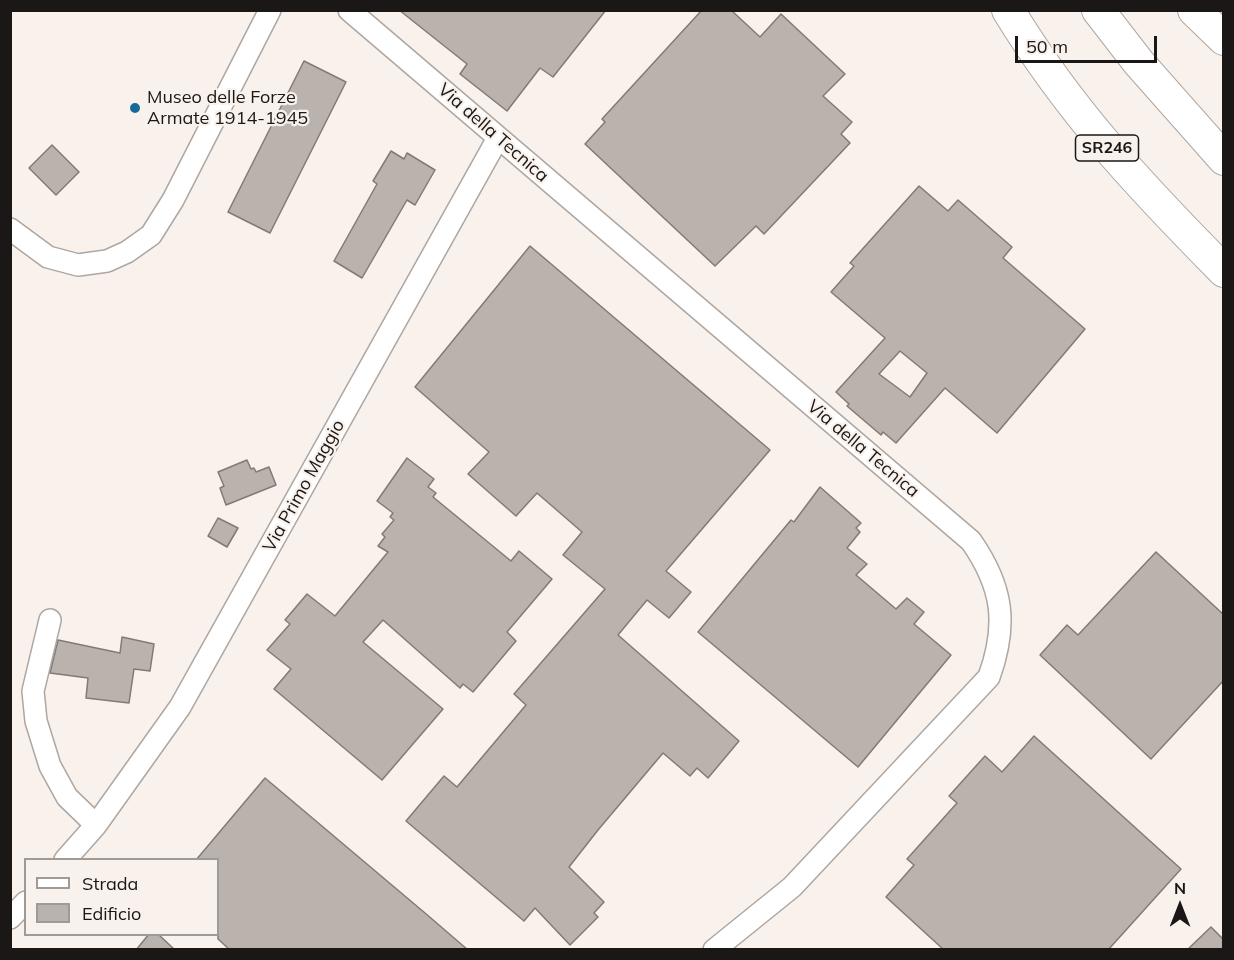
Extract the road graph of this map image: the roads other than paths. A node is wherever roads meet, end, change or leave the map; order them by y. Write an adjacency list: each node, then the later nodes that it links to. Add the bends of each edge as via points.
1 (270, 10): 9 (street, via 173,200 151,235 107,261 78,265 48,257)
2 (349, 10): 7 (street, Via della Tecnica)
3 (1008, 10): 10 (highway, SR246, via 1052,80 1089,127 1143,190)
4 (1098, 10): 8 (highway)
5 (1194, 10): 6 (highway)
6 (1224, 39)
7 (498, 138): 12 (street, Via Primo Maggio, via 180,707); 16 (street, Via della Tecnica, via 970,541 986,564 998,595 1002,622 989,677 792,887)
8 (1224, 159)
9 (10, 229)
10 (1224, 272)
11 (50, 620): 12 (street, via 33,691 36,721 50,766 67,797)
12 (96, 825): 13 (street, Via Primo Maggio)
13 (67, 858)
14 (24, 904): 15 (street)
15 (10, 918)
16 (714, 950)

